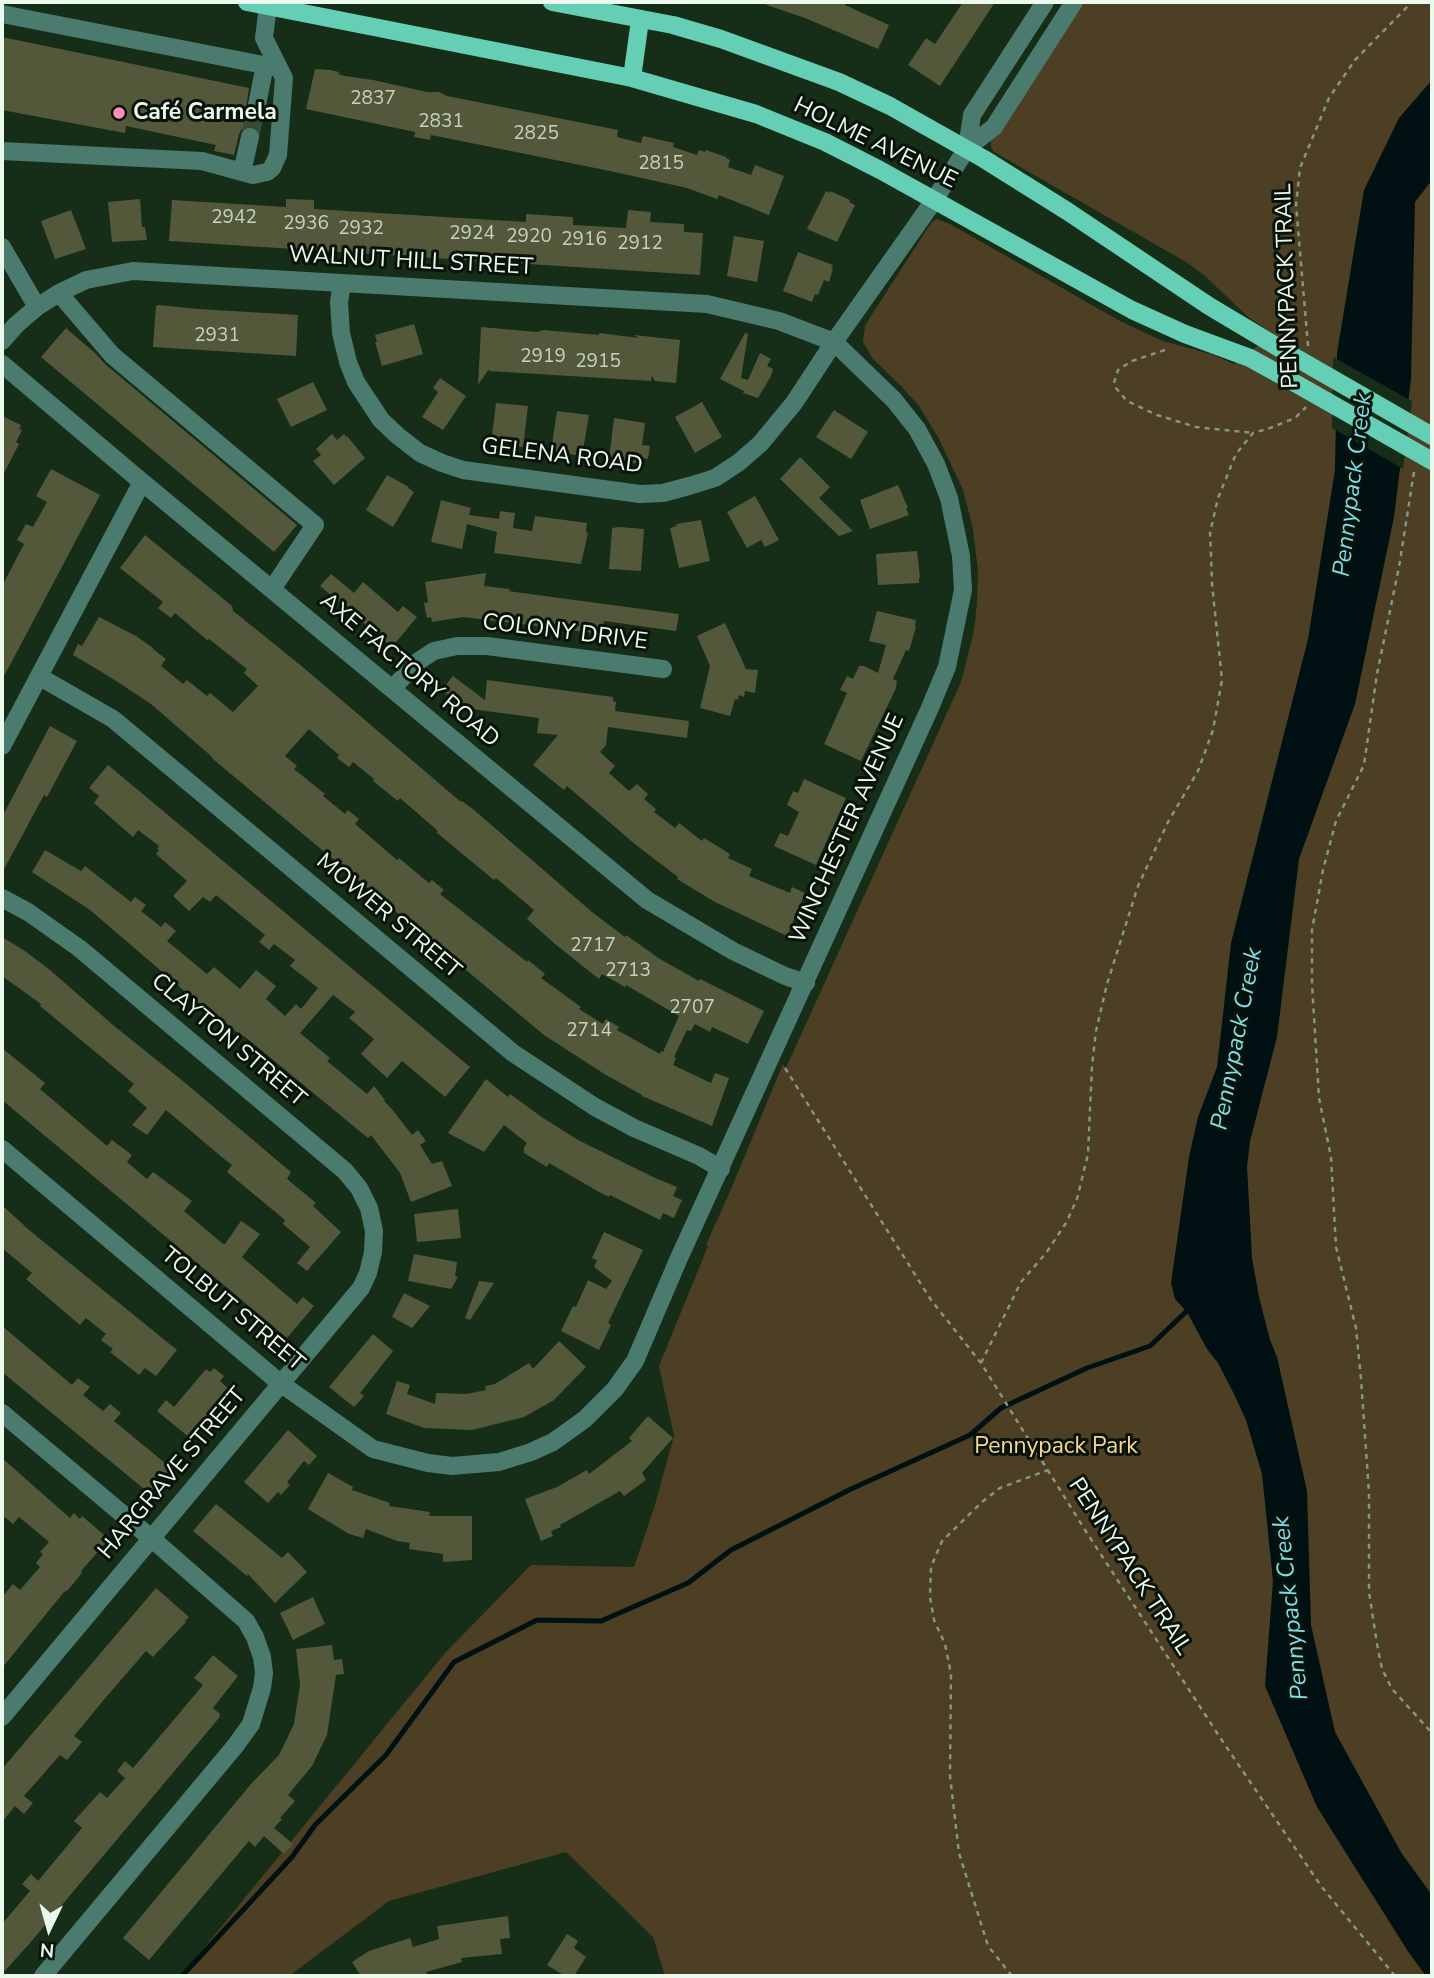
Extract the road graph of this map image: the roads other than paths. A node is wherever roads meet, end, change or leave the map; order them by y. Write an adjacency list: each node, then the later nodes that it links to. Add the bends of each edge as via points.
1 (247, 2): 5 (main road, HOLME AVENUE)
2 (552, 2): 7 (main road, HOLME AVENUE)
3 (1045, 2): 12 (street, via 972,115)
4 (1074, 2): 12 (street, via 994,127)
5 (275, 5): 8 (street, via 264,38); 9 (main road, HOLME AVENUE)
6 (2, 14): 8 (street)
7 (640, 20): 9 (main road); 12 (main road, HOLME AVENUE, via 721,39 839,82)
8 (272, 66): 10 (street); 14 (street, via 284,78 276,162 260,174)
9 (632, 78): 15 (main road, HOLME AVENUE, via 756,114 825,142)
10 (257, 105)
11 (250, 137): 14 (street)
12 (967, 148): 15 (street); 23 (main road, HOLME AVENUE, bridge, via 1209,306)
13 (2, 151): 14 (street, via 202,161)
14 (242, 172)
15 (935, 199): 21 (street); 24 (main road, HOLME AVENUE, bridge, via 1132,310 1250,358)
16 (2, 247): 19 (street)
17 (342, 283): 18 (street, WALNUT HILL STREET, via 133,271 86,280); 21 (street, WALNUT HILL STREET, via 707,304 779,321); 21 (street, GELENA ROAD, via 341,333 356,382 382,420 420,453 463,470 640,494 663,493 715,478 738,463 794,403)
18 (59, 293): 19 (street, WALNUT HILL STREET); 26 (street, via 112,355 315,525)
19 (37, 307): 20 (street, WALNUT HILL STREET)
20 (2, 341)
21 (834, 342): 32 (street, WINCHESTER AVENUE, via 894,400 936,464 956,526 962,590 947,667)
22 (2, 364): 25 (street, AXE FACTORY ROAD)
23 (1432, 436)
24 (1424, 463)
25 (142, 482): 26 (street, AXE FACTORY ROAD); 28 (street)
26 (272, 589): 29 (street, AXE FACTORY ROAD)
27 (663, 669): 29 (street, COLONY DRIVE, via 457,646 434,651 417,662)
28 (40, 677): 30 (street); 34 (street, MOWER STREET, via 113,719 513,1053 594,1107)
29 (393, 688): 32 (street, AXE FACTORY ROAD, via 647,900 733,951)
30 (2, 746)
31 (2, 898): 35 (street, CLAYTON STREET, via 79,948 345,1171 369,1208 374,1231)
32 (806, 983): 34 (street, WINCHESTER AVENUE)
33 (2, 1149): 36 (street, TOLBUT STREET)
34 (721, 1169): 38 (street, WINCHESTER AVENUE, via 635,1361 615,1389 553,1442 499,1462)
35 (372, 1257): 36 (street, HARGRAVE STREET, via 361,1288)
36 (280, 1383): 38 (street, TOLBUT STREET, via 373,1449); 39 (street, HARGRAVE STREET)
37 (2, 1413): 39 (street)
38 (452, 1466)
39 (151, 1538): 40 (street, HARGRAVE STREET); 41 (street, via 246,1620 262,1657 262,1688 251,1724 236,1745)
40 (2, 1717)
41 (43, 1976)

